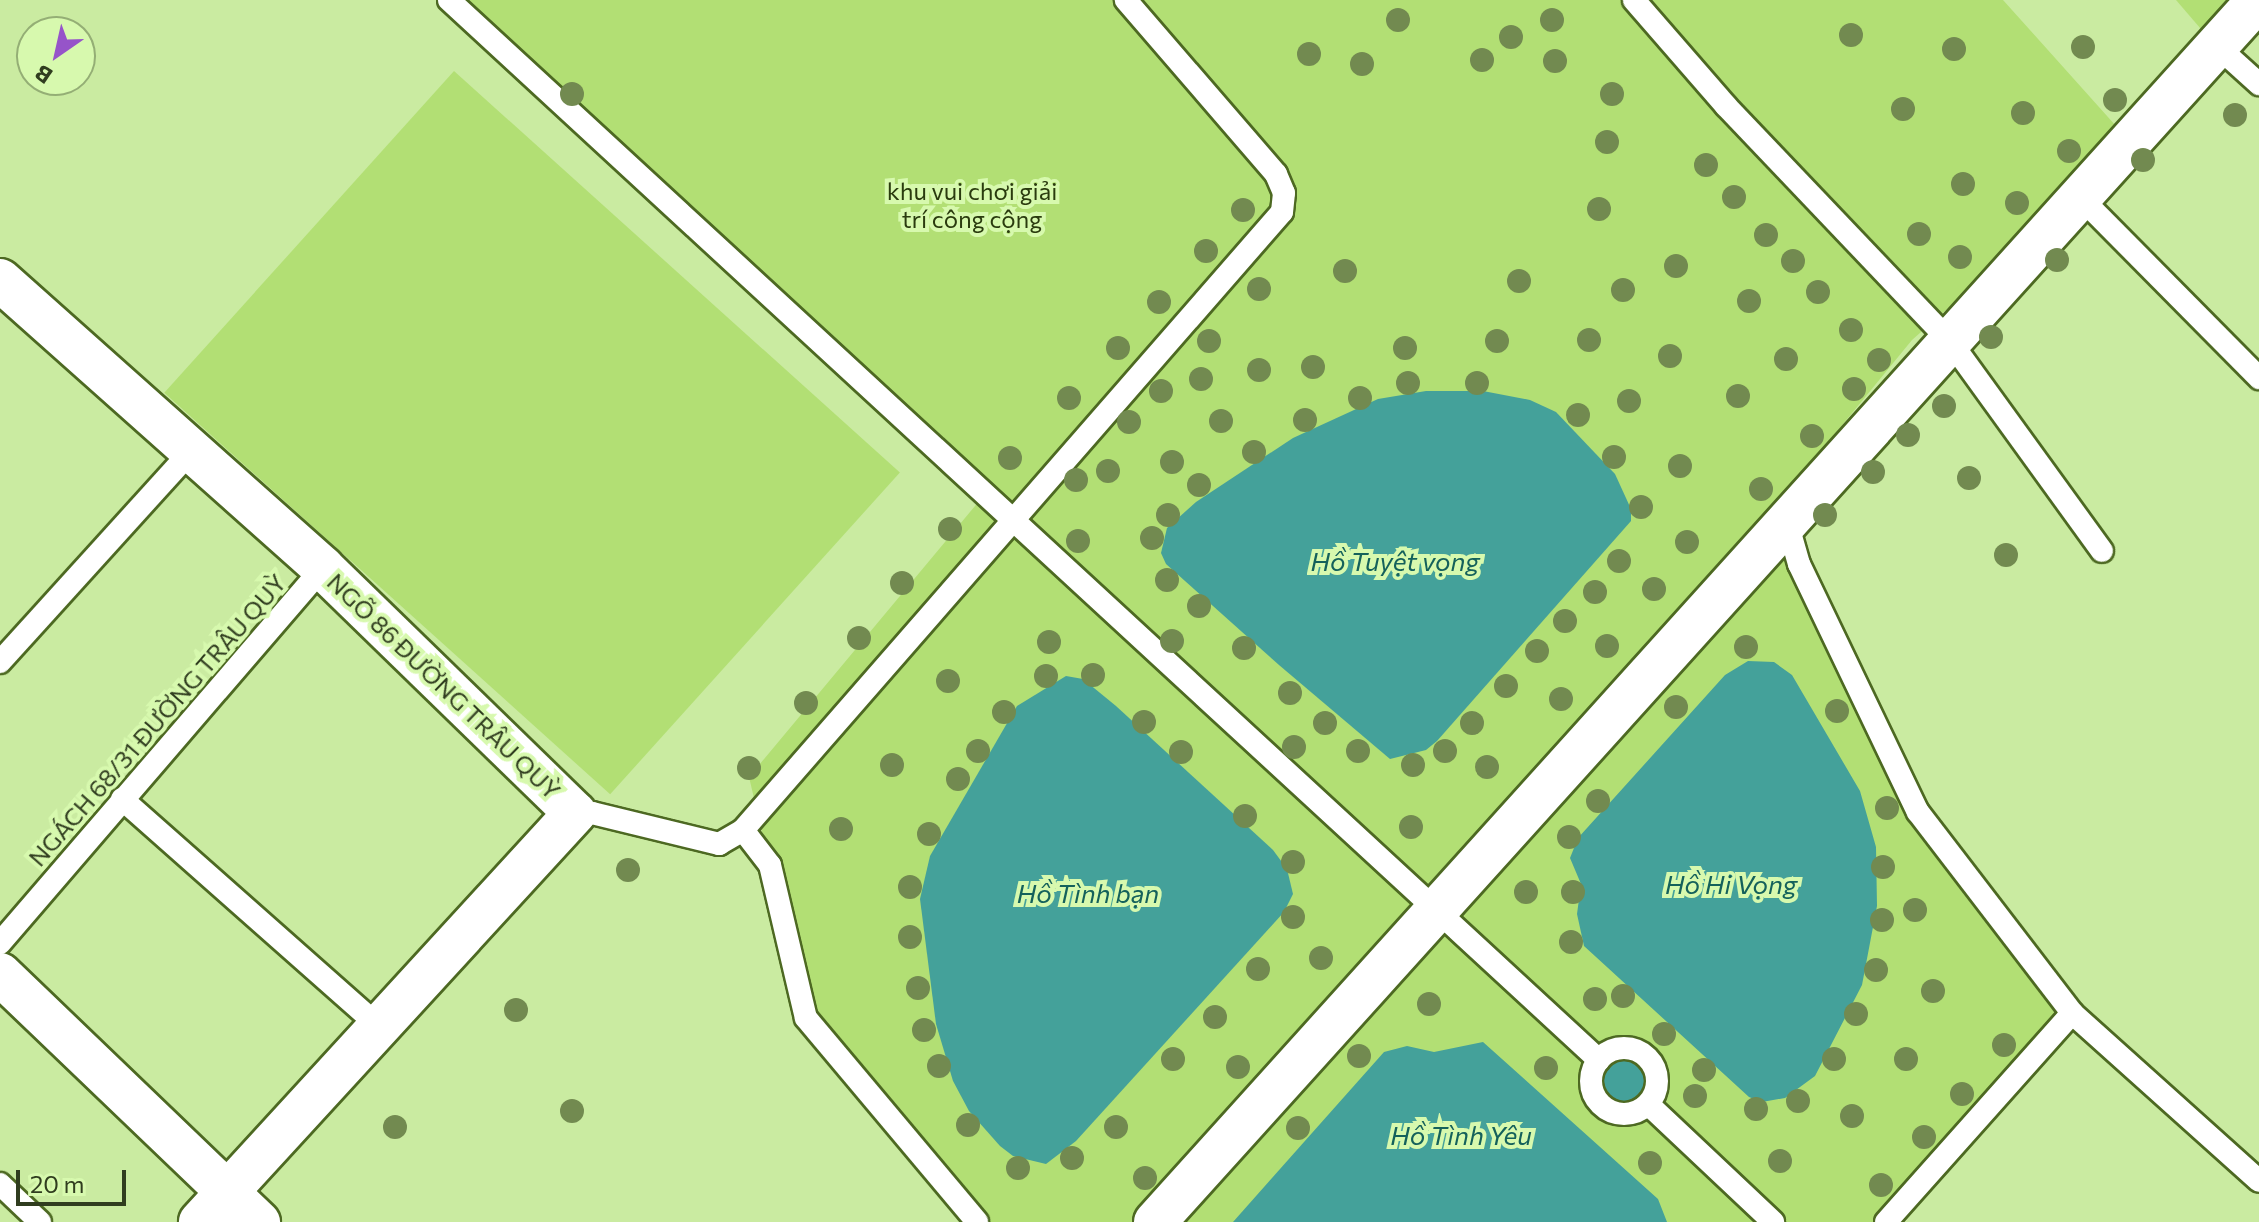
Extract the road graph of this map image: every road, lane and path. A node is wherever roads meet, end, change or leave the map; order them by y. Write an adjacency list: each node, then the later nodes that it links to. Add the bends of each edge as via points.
1 (449, 0): 12 (lane)
2 (1126, 0): 12 (lane, via 1276,174 1284,193 1282,212)
3 (1634, 0): 9 (lane, via 1726,106)
4 (2258, 0): 5 (street)
5 (2217, 46): 6 (lane); 7 (street)
6 (2259, 84)
7 (2080, 197): 9 (street); 10 (lane)
8 (0, 280): 11 (street, NGÕ 86 ĐƯỜNG TRÂU QUỲ)
9 (1950, 341): 13 (street); 14 (lane)
10 (2259, 378)
11 (191, 451): 15 (street, NGÕ 86 ĐƯỜNG TRÂU QUỲ); 16 (lane)
12 (1012, 519): 19 (lane); 20 (lane)
13 (1787, 522): 20 (street); 23 (lane, via 1799,564 1918,812)
14 (2102, 551)
15 (323, 568): 17 (lane, NGÁCH 68/31 ĐƯỜNG TRÂU QUỲ); 18 (street, NGÕ 86 ĐƯỜNG TRÂU QUỲ)
16 (0, 662)
17 (122, 799): 21 (lane, NGÁCH 68/31 ĐƯỜNG TRÂU QUỲ); 24 (lane)
18 (575, 813): 19 (lane, via 719,844); 24 (street, NGÕ 86 ĐƯỜNG TRÂU QUỲ)
19 (743, 830): 32 (lane, via 770,865 806,1018)
20 (1436, 910): 25 (lane); 33 (street)
21 (0, 943)
22 (0, 974): 29 (street)
23 (2072, 1013): 27 (lane); 35 (lane)
24 (379, 1026): 29 (street, NGÕ 86 ĐƯỜNG TRÂU QUỲ)
25 (1599, 1060): 26 (lane, via 1591,1084 1602,1106 1626,1114); 26 (lane, via 1621,1048 1646,1057 1657,1080)
26 (1648, 1104): 34 (lane)
27 (2259, 1181)
28 (0, 1184): 30 (lane)
29 (214, 1208): 31 (street)
30 (40, 1222)
31 (259, 1222)
32 (977, 1222)
33 (1155, 1222)
34 (1773, 1222)
35 (1886, 1222)

